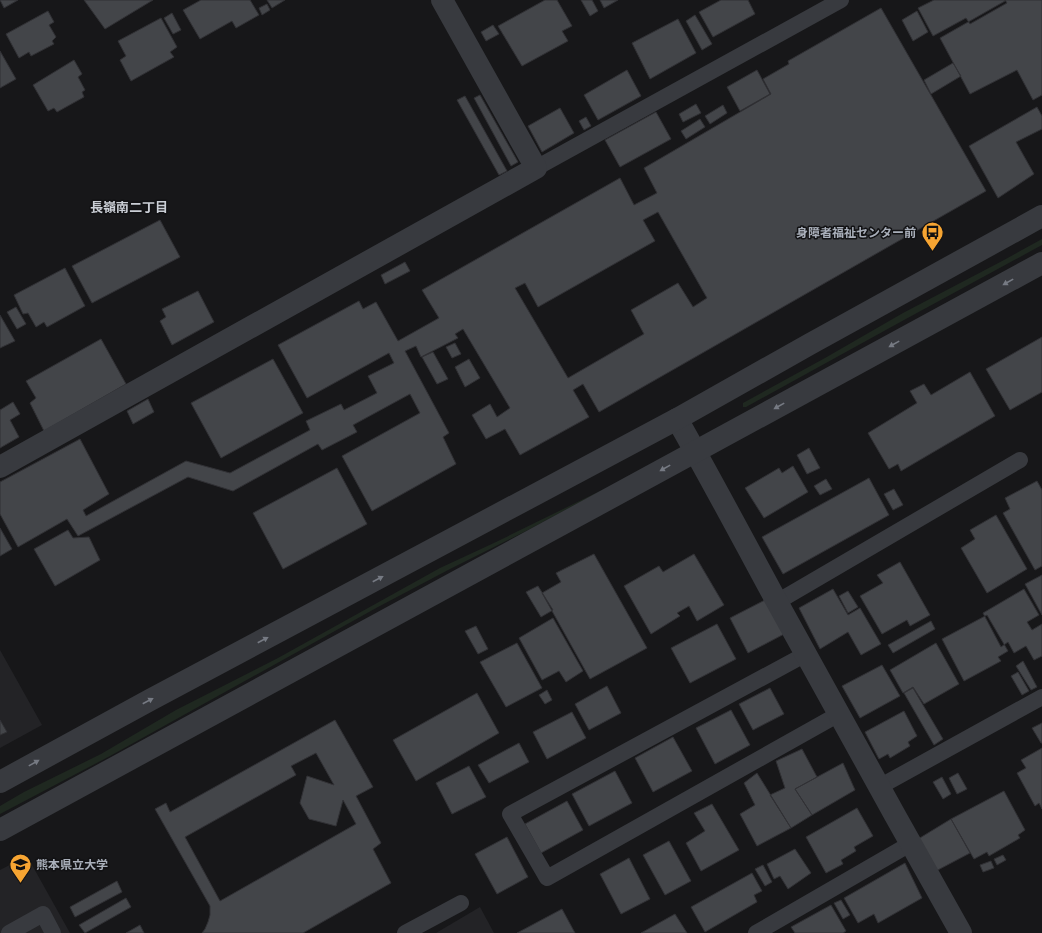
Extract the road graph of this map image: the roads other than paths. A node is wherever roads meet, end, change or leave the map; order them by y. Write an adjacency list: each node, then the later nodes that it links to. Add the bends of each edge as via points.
1 (442, 0): 3 (street)
2 (841, 0): 3 (lane)
3 (536, 168): 9 (street)
4 (1042, 216): 6 (street)
5 (1042, 263): 7 (street, one-way to 7)
6 (677, 419): 7 (street); 14 (street, one-way to 6)
7 (696, 452): 10 (street); 16 (street, one-way to 16)
8 (1020, 460): 10 (lane)
9 (0, 467)
10 (777, 602): 11 (street)
11 (806, 654): 13 (street); 13 (lane, via 510,814 547,878)
12 (1042, 697): 15 (lane)
13 (840, 714): 15 (street)
14 (0, 782)
15 (880, 787): 17 (street)
16 (0, 830)
17 (910, 844): 22 (lane); 23 (street)
18 (461, 904): 21 (lane)
19 (9, 933): 20 (lane, via 43,914)
20 (53, 933)
21 (405, 933)
22 (756, 933)
23 (961, 933)

